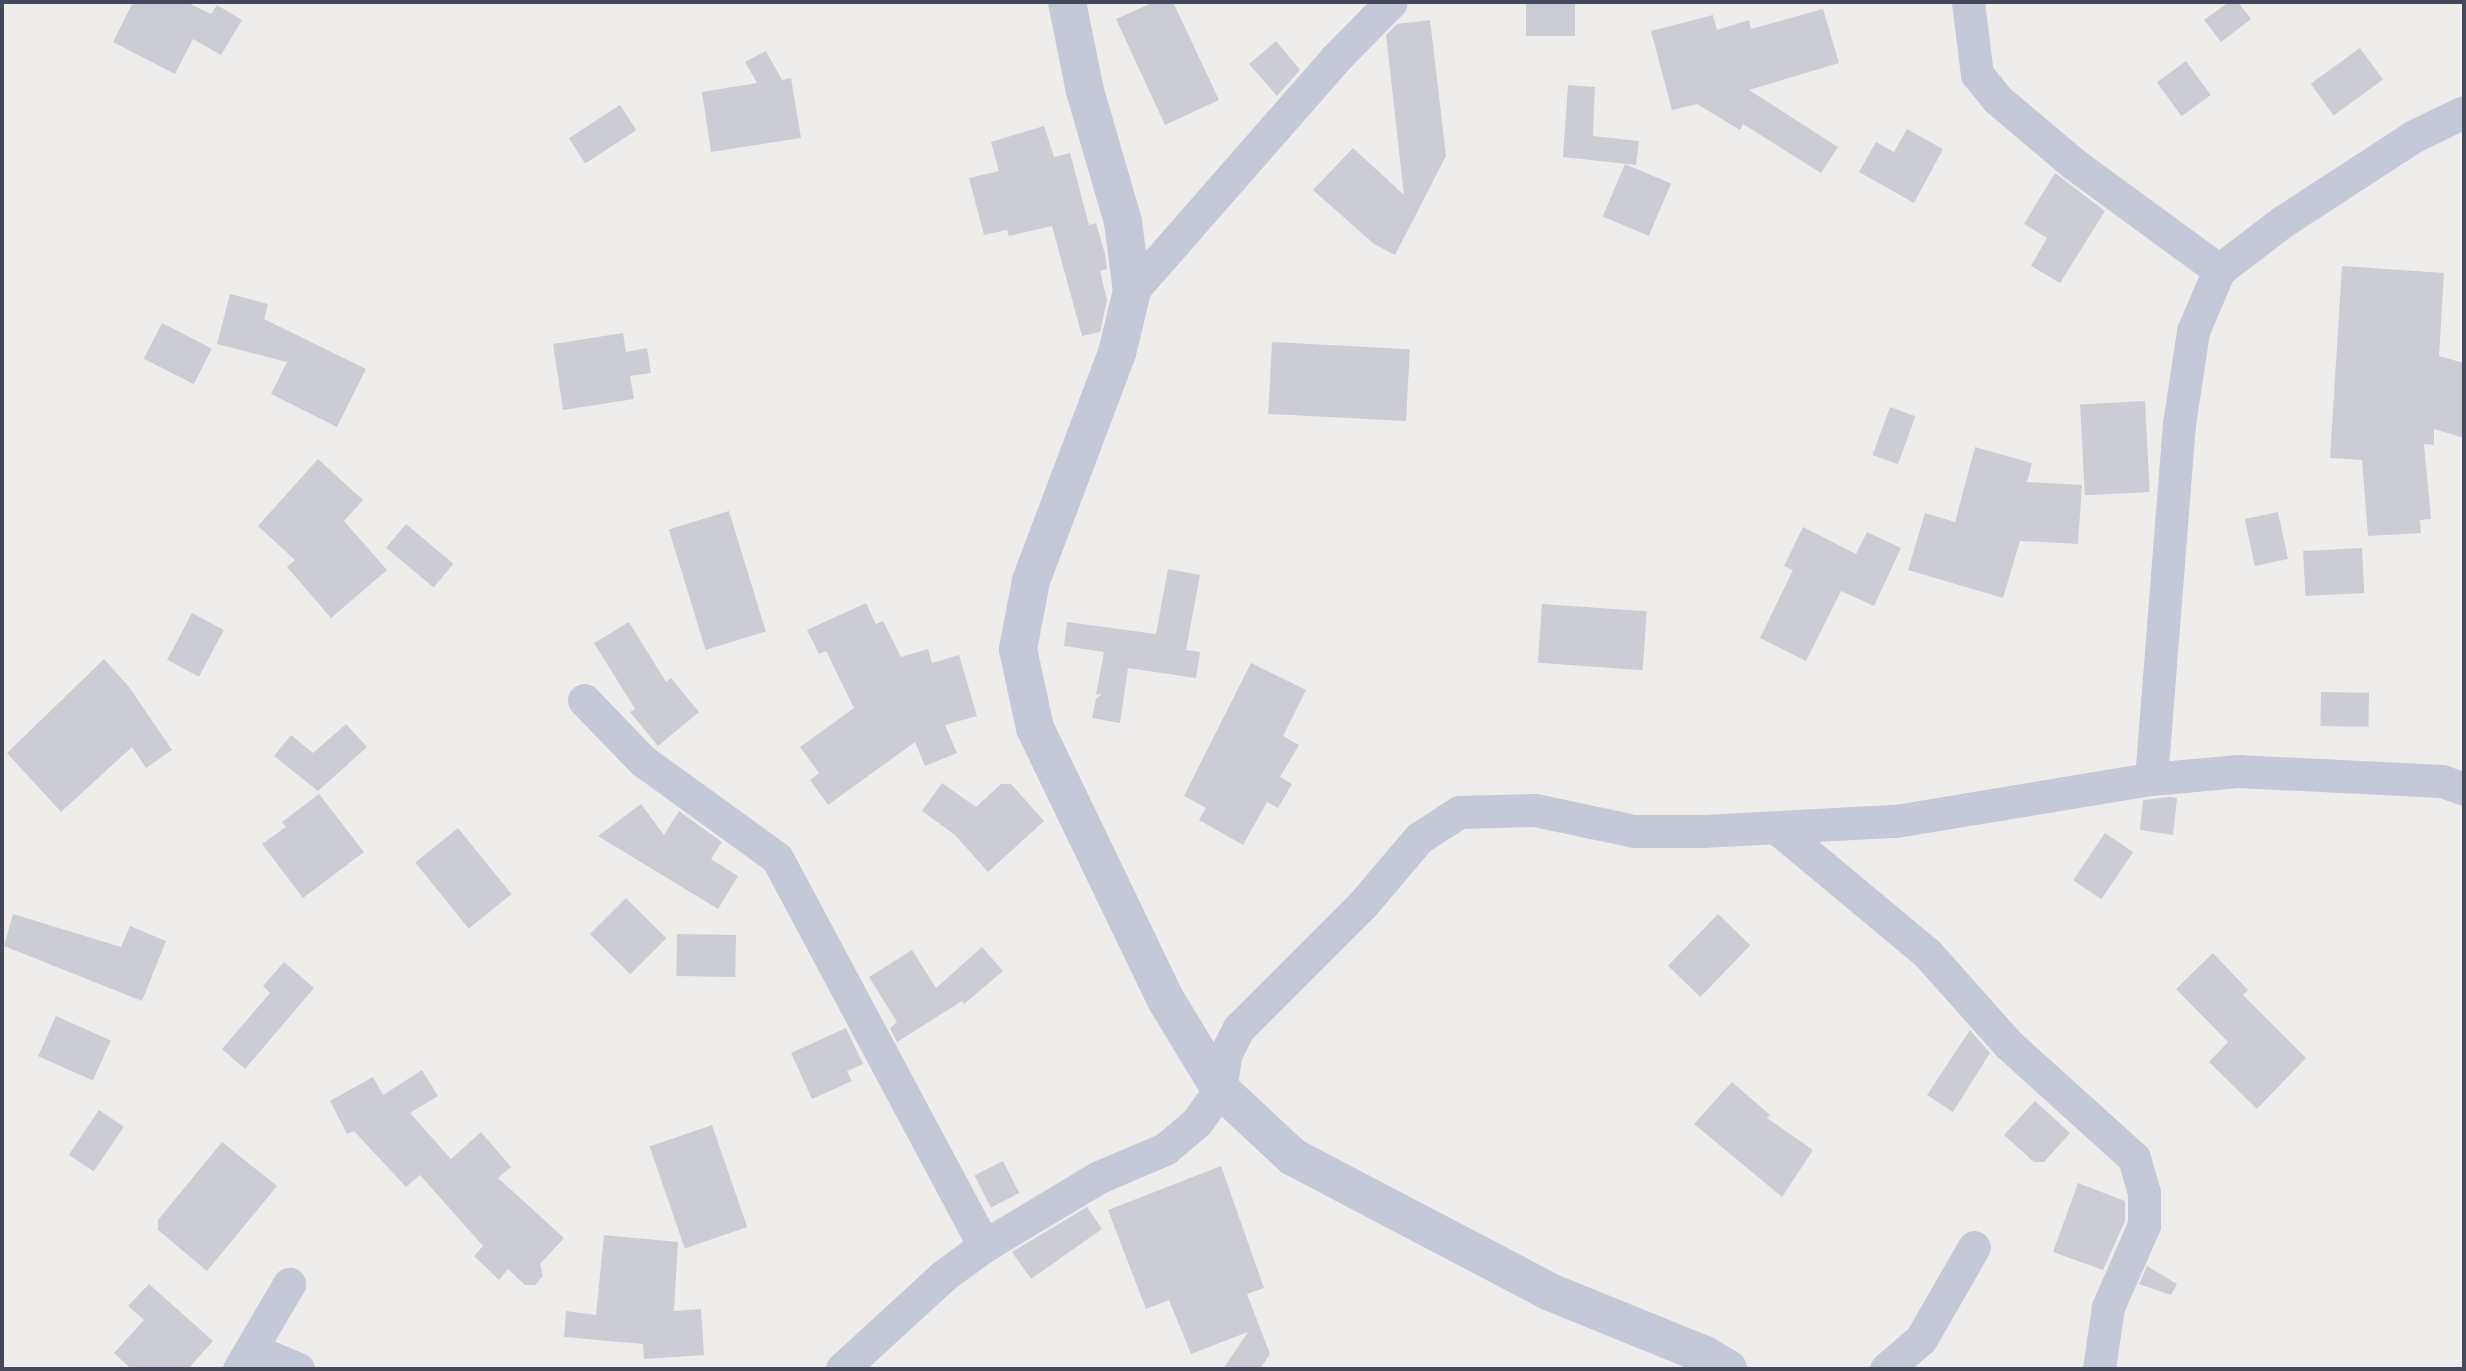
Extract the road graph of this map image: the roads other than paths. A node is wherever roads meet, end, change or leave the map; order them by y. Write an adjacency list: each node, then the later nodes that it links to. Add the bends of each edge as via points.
1 (1067, 2): 6 (street, via 1085,91 1122,222)
2 (1391, 2): 6 (street, via 1334,60)
3 (1968, 2): 5 (street, via 1977,74 1997,99 2074,164)
4 (2464, 112): 5 (street, via 2403,143 2282,222)
5 (2219, 271): 8 (street, via 2193,331 2179,424)
6 (1132, 291): 11 (street, via 1117,353 1031,581 1018,649 1035,728 1166,1000)
7 (584, 700): 12 (street, via 643,761 777,858)
8 (2151, 779): 9 (street, via 2238,771 2442,781); 10 (street, via 1896,821)
9 (2464, 789)
10 (1778, 829): 11 (street, via 1635,831 1535,810 1459,812 1419,838 1363,904 1239,1028 1226,1053); 20 (street, via 1927,953 2008,1044 2134,1158 2144,1192 2144,1224 2108,1307)
11 (1220, 1089): 12 (street, via 1197,1122 1166,1149 1031,1213); 18 (street, via 1293,1157 1538,1286)
12 (984, 1246): 17 (street, via 943,1276)
13 (1974, 1247): 19 (street, via 1921,1339)
14 (289, 1284): 15 (street)
15 (246, 1360): 16 (street)
16 (298, 1369)
17 (842, 1369)
18 (1728, 1369)
19 (1885, 1369)
20 (2099, 1369)

